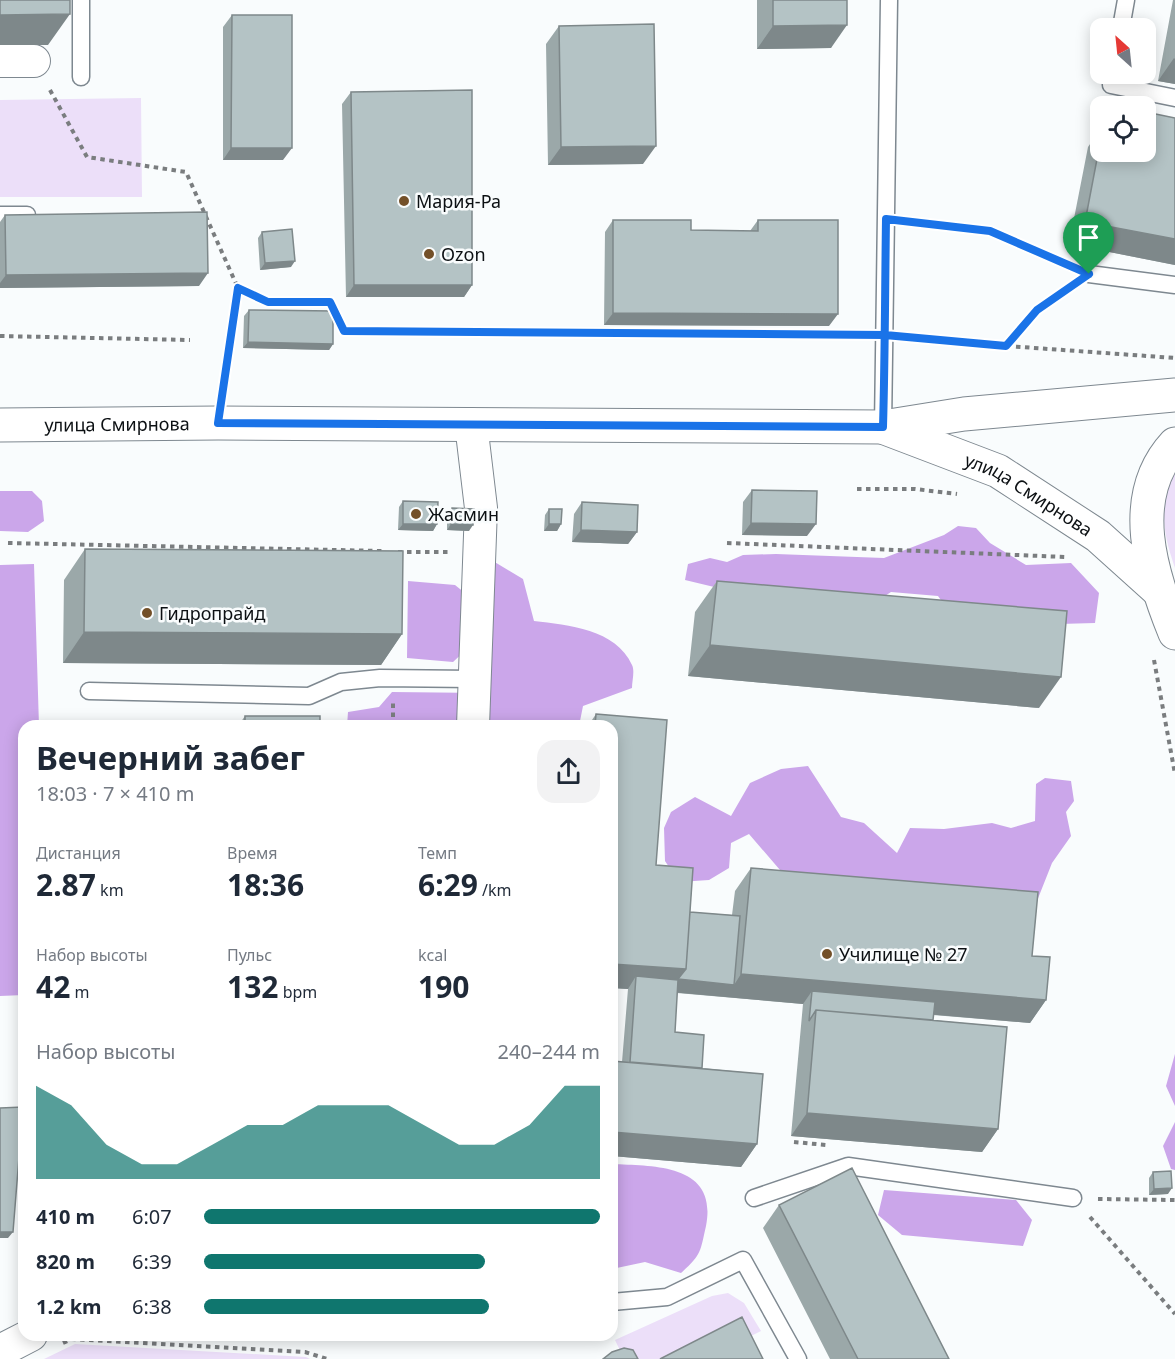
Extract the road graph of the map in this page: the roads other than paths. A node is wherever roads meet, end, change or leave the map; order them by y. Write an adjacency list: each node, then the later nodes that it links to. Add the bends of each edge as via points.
1 (81, 0): 7 (lane)
2 (889, 0): 17 (lane)
3 (1126, 0): 4 (lane)
4 (1123, 18)
5 (0, 61): 6 (street)
6 (34, 61)
7 (81, 78)
8 (1111, 84): 9 (lane)
9 (1175, 98)
10 (45, 214): 11 (lane)
11 (0, 215)
12 (1089, 274): 13 (lane)
13 (1175, 285)
14 (1175, 395): 17 (main road, улица Смирнова, via 964,414)
15 (471, 424): 16 (main road, улица Смирнова); 17 (main road, улица Смирнова); 21 (street, via 481,508)
16 (0, 425)
17 (883, 427): 19 (main road, улица Смирнова, via 998,471 1098,536)
18 (1175, 444): 19 (main road, via 1161,459 1149,492 1146,529)
19 (1158, 590): 20 (main road)
20 (1175, 633)
21 (474, 679): 22 (lane, via 380,678 341,682 309,696); 23 (street)
22 (89, 691)
23 (473, 720)
24 (754, 1198): 25 (lane, via 848,1166)
25 (1073, 1198)
26 (618, 1301): 29 (lane, via 667,1296 743,1260)
27 (19, 1341): 28 (street)
28 (0, 1351)
29 (798, 1359)

